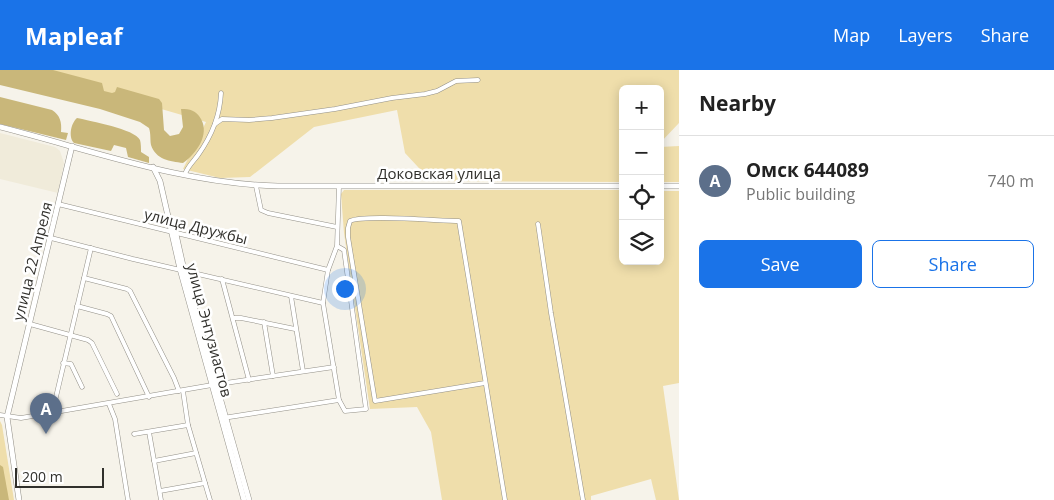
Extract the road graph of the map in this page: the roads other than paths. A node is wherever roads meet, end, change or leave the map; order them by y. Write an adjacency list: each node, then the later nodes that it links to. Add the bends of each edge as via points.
1 (478, 80): 3 (street, via 456,81 425,94 272,118 222,119)
2 (221, 93): 3 (street)
3 (215, 124): 8 (street)
4 (0, 127): 5 (main road, Доковская улица)
5 (72, 146): 6 (main road, Доковская улица); 14 (main road, улица 22 Апреля)
6 (153, 167): 7 (main road, Доковская улица); 17 (main road, улица Энтузиастов, via 160,181)
7 (160, 169): 8 (main road, Доковская улица); 17 (main road, улица Энтузиастов)
8 (185, 174): 9 (main road, Доковская улица)
9 (256, 186): 10 (main road, Доковская улица); 16 (street, via 261,210)
10 (339, 186): 11 (main road, Доковская улица); 16 (street)
11 (619, 186)
12 (664, 186): 13 (main road)
13 (679, 186)
14 (58, 204): 17 (street, улица Дружбы); 18 (main road, улица 22 Апреля)
15 (538, 224): 64 (street)
16 (337, 227): 19 (street)
17 (173, 233): 21 (main road, улица Энтузиастов); 22 (street, улица Дружбы)
18 (50, 238): 20 (street); 30 (main road, улица 22 Апреля)
19 (337, 246): 22 (street); 44 (street, via 344,250 366,409 345,411)
20 (90, 248): 21 (street); 23 (street)
21 (182, 270): 24 (street); 39 (main road, улица Энтузиастов)
22 (328, 270): 26 (street)
23 (84, 278): 27 (street); 41 (street, via 130,291)
24 (222, 279): 25 (street); 28 (street)
25 (291, 296): 26 (street); 31 (street)
26 (323, 303): 34 (street)
27 (77, 306): 32 (street); 43 (street, via 111,316)
28 (233, 318): 29 (street); 37 (street)
29 (264, 322): 31 (street); 36 (street)
30 (30, 324): 32 (street); 48 (main road, улица 22 Апреля)
31 (295, 329): 35 (street)
32 (70, 334): 33 (street); 42 (street, via 92,343)
33 (63, 362): 40 (street, via 70,364); 46 (street)
34 (334, 367): 35 (street); 44 (street)
35 (302, 371): 36 (street)
36 (273, 376): 37 (street)
37 (249, 380): 39 (street)
38 (486, 383): 38 (street, via 459,221 350,221 348,237 374,401); 63 (street)
39 (214, 385): 41 (street); 49 (main road, улица Энтузиастов)
40 (82, 388)
41 (181, 391): 43 (street); 50 (street)
42 (117, 394)
43 (149, 397): 45 (street)
44 (339, 400): 49 (street)
45 (109, 404): 46 (street); 58 (street, via 115,419)
46 (52, 414): 48 (street)
47 (0, 415): 48 (street)
48 (7, 417): 57 (main road, улица 22 Апреля)
49 (223, 418): 61 (main road, улица Энтузиастов); 62 (main road, улица Энтузиастов)
50 (188, 424): 51 (street); 53 (street)
51 (149, 432): 52 (street); 54 (street)
52 (134, 434)
53 (196, 454): 54 (street); 55 (street)
54 (154, 461): 56 (street)
55 (205, 483): 56 (street); 60 (street)
56 (160, 491): 59 (street)
57 (19, 500)
58 (128, 500)
59 (161, 500)
60 (210, 500)
61 (244, 500)
62 (249, 500)
63 (505, 500)
64 (583, 500)

